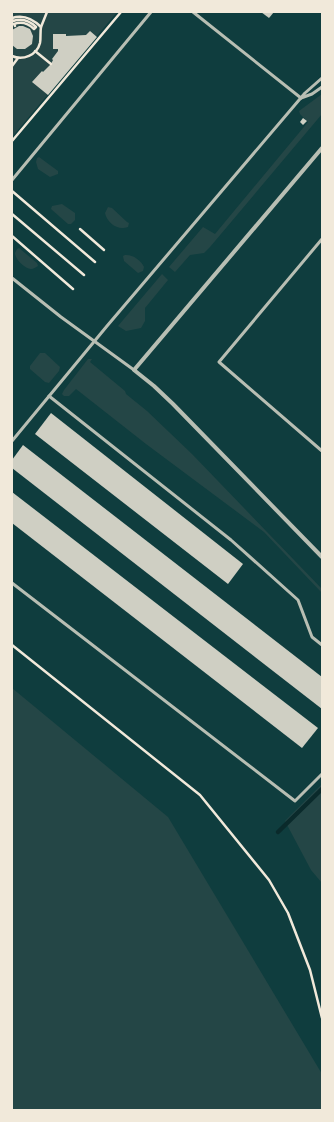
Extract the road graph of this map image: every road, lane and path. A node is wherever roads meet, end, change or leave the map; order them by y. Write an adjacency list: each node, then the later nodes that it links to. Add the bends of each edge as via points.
1 (47, 12): 7 (path)
2 (120, 12): 16 (path)
3 (150, 12): 18 (lane)
4 (194, 12): 15 (lane)
5 (12, 19): 6 (path, via 26,20 36,27 34,29 24,22 14,24); 7 (path, via 21,16 30,18)
6 (15, 26)
7 (41, 27): 8 (path, via 39,44)
8 (35, 51): 10 (path); 11 (path)
9 (12, 56): 10 (path)
10 (18, 58): 12 (path)
11 (51, 64)
12 (12, 66)
13 (322, 78): 15 (lane)
14 (322, 87): 15 (lane)
15 (301, 98): 29 (lane)
16 (12, 141)
17 (322, 148): 30 (street)
18 (12, 180)
19 (12, 191): 25 (path)
20 (12, 214): 26 (path)
21 (80, 229): 24 (path)
22 (12, 236): 28 (path)
23 (322, 239): 33 (lane, via 219,362)
24 (104, 250)
25 (95, 262)
26 (84, 275)
27 (12, 278): 29 (lane)
28 (73, 289)
29 (95, 341): 30 (lane); 31 (lane)
30 (134, 370): 34 (street, via 173,404)
31 (49, 396): 32 (lane); 37 (lane, via 231,540 298,600 312,637)
32 (12, 440)
33 (322, 451)
34 (322, 557)
35 (12, 583): 38 (lane, via 295,801)
36 (12, 646): 39 (path, via 200,795 269,880 288,913 310,970)
37 (322, 646)
38 (322, 774)
39 (322, 1018)

